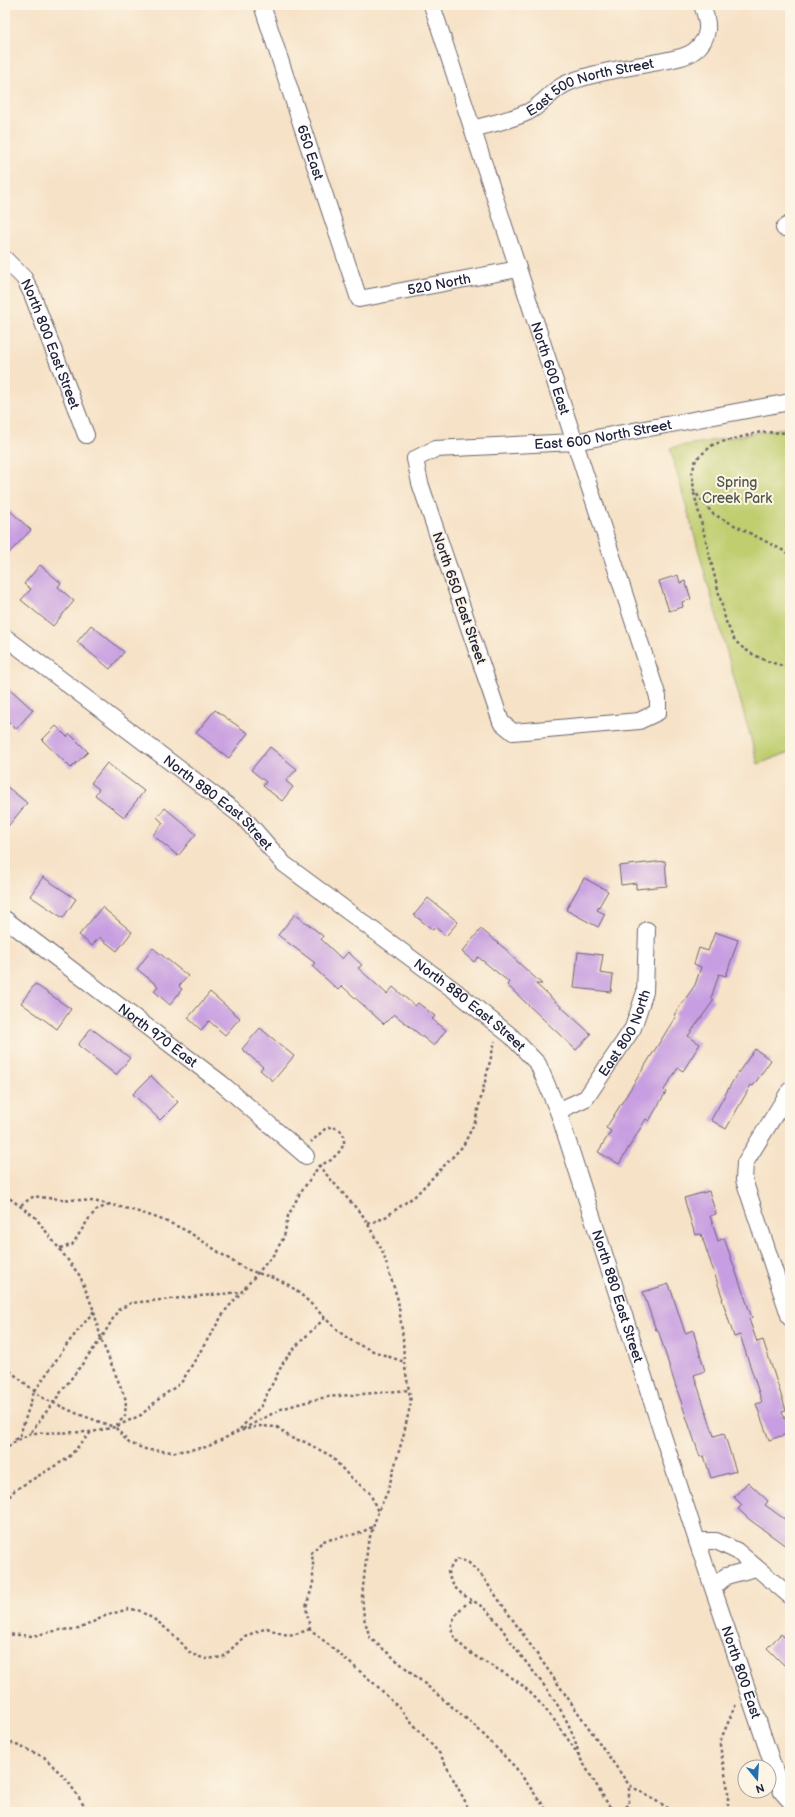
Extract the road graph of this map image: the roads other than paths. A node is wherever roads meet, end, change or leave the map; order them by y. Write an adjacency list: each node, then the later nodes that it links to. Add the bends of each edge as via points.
1 (262, 5): 7 (street, 650 East)
2 (432, 5): 4 (street, North 600 East)
3 (702, 5): 4 (street, East 500 North Street, via 708,28 705,41 693,52 569,82 528,112)
4 (472, 129): 6 (street, North 600 East)
5 (5, 259): 9 (street, North 800 East Street, via 24,278 32,294)
6 (518, 269): 7 (street, 520 North); 10 (street, North 600 East)
7 (359, 299)
8 (790, 402): 10 (street, East 600 North Street)
9 (86, 434)
10 (574, 442): 11 (street, East 600 North Street, via 435,450); 13 (street, North 600 East, via 658,697 658,712 639,721)
11 (415, 459): 13 (street, North 650 East Street, via 420,483 501,722)
12 (5, 637): 17 (street, North 880 East Street, via 243,817 284,864 454,990 511,1036 538,1064)
13 (513, 732)
14 (5, 919): 18 (street, North 970 East, via 221,1083)
15 (647, 930): 17 (street, East 800 North, via 645,992 633,1028 586,1098)
16 (790, 1090): 19 (street, via 744,1163 744,1180)
17 (558, 1111): 20 (street, North 880 East Street)
18 (304, 1154)
19 (790, 1318)
20 (697, 1542): 21 (street, via 716,1541 737,1551); 22 (street, North 800 East)
21 (756, 1568): 22 (street, via 726,1576); 23 (street)
22 (714, 1587): 24 (street, North 800 East, via 782,1792)
23 (790, 1596)
24 (790, 1800)

